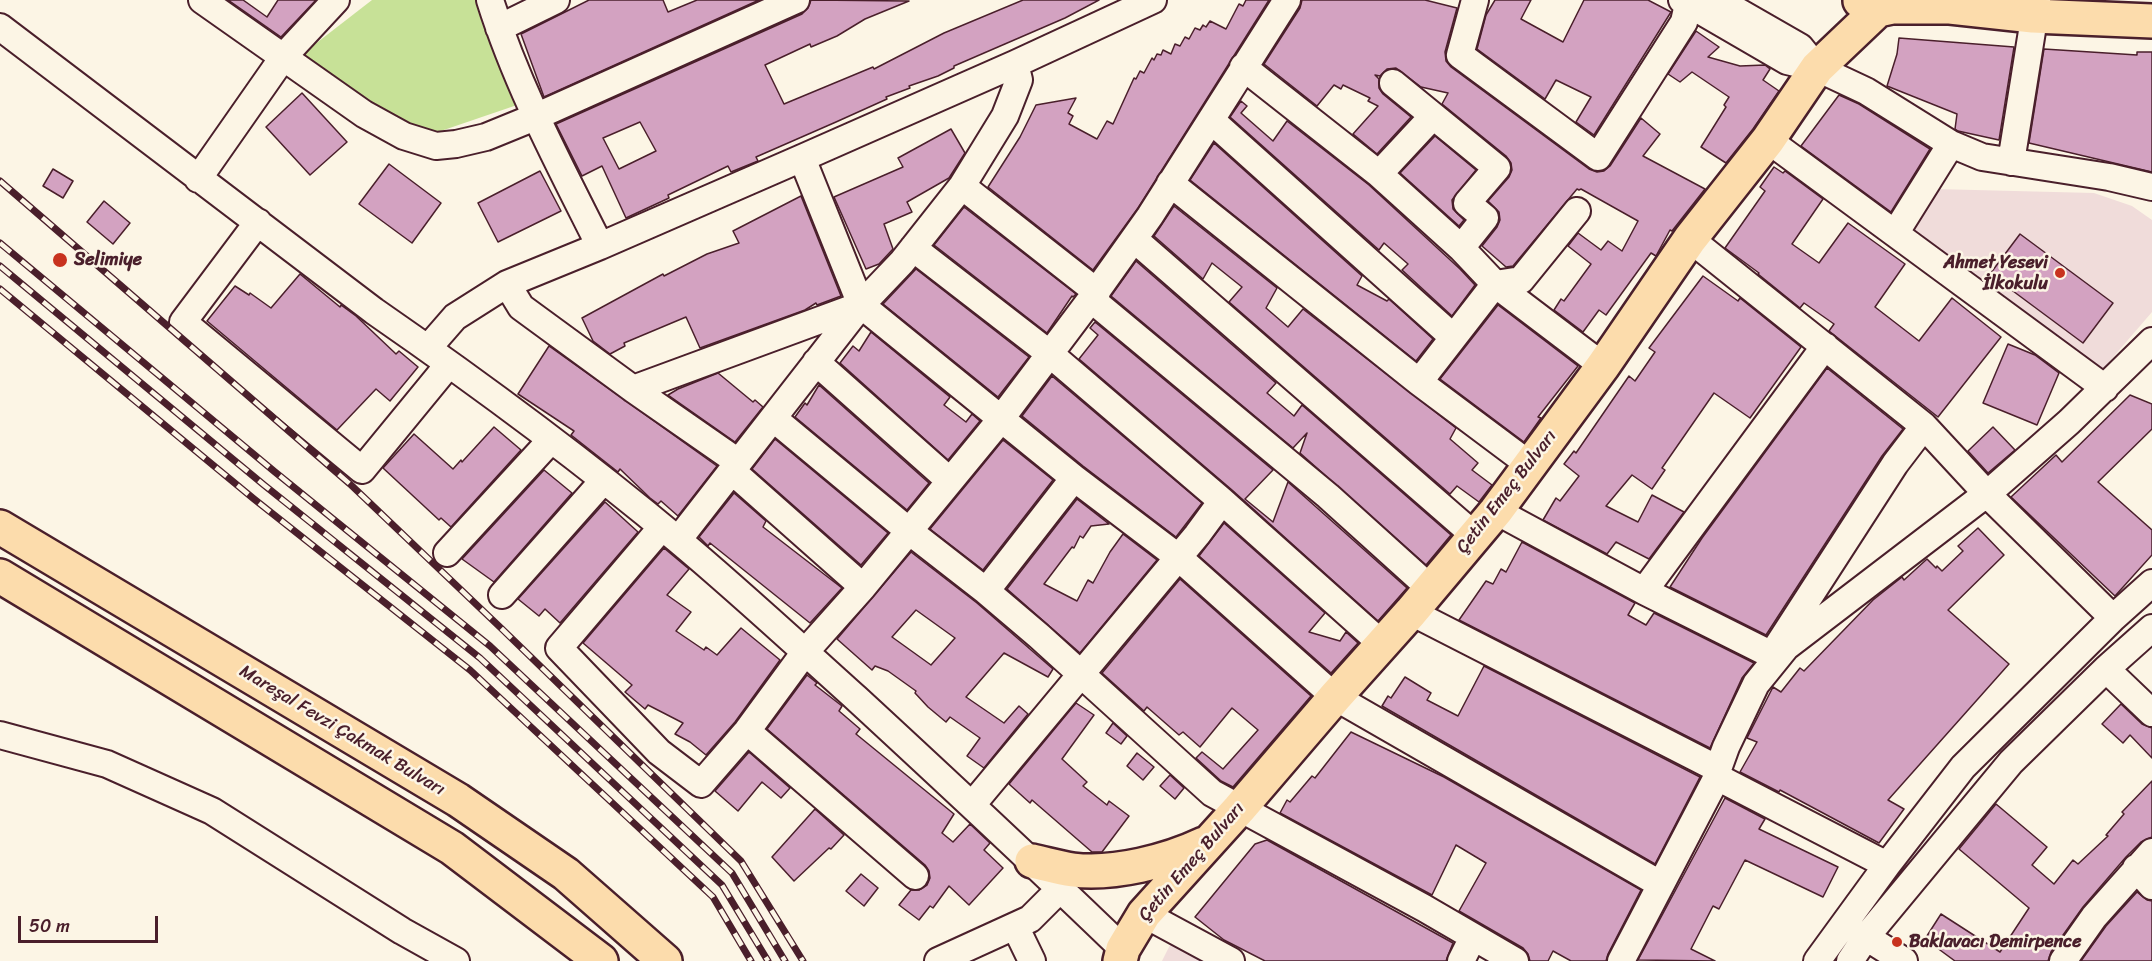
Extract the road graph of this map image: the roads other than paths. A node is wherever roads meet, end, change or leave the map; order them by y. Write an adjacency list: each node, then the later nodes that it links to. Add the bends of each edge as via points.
1 (336, 0): 19 (street)
2 (490, 0): 18 (street)
3 (556, 0): 18 (street)
4 (796, 0): 24 (street)
5 (1153, 0): 14 (street)
6 (1287, 0): 21 (street)
7 (1475, 0): 9 (street, via 1460,55 1598,157 1684,22)
8 (1718, 0): 22 (street, via 1800,47)
9 (1687, 2): 22 (street, via 1787,61)
10 (1870, 3): 12 (main road, via 1892,7); 22 (main road, Çetin Emeç Bulvarı)
11 (214, 4): 19 (street)
12 (1951, 4): 13 (main road)
13 (2035, 8): 15 (main road); 30 (street)
14 (1104, 10): 20 (street)
15 (2106, 10): 16 (main road)
16 (2152, 21)
17 (0, 27): 32 (street)
18 (499, 28): 24 (street)
19 (284, 56): 24 (street, via 364,114 404,136 436,146 486,137); 32 (street)
20 (1015, 64): 29 (street); 34 (street, via 1019,80 1005,116)
21 (1243, 67): 26 (street); 31 (street)
22 (1817, 68): 27 (main road, Çetin Emeç Bulvarı); 28 (street, via 1866,91)
23 (1393, 82): 25 (street)
24 (535, 117): 41 (street)
25 (1432, 117): 31 (street); 43 (street, via 1497,168 1467,203 1485,218)
26 (1212, 121): 33 (street); 48 (street)
27 (1768, 140): 38 (street); 40 (main road, Çetin Emeç Bulvarı)
28 (1951, 144): 30 (street, via 1982,157); 38 (street)
29 (802, 158): 41 (street); 47 (street)
30 (2011, 162): 35 (street)
31 (1379, 174): 43 (street)
32 (198, 179): 37 (street)
33 (1170, 183): 39 (street); 56 (street)
34 (962, 186): 42 (street); 46 (street)
35 (2152, 187)
36 (1576, 211): 45 (street, via 1521,280)
37 (258, 222): 51 (street); 54 (street, via 183,322 362,470)
38 (1896, 232): 57 (street)
39 (1134, 239): 46 (street); 74 (street)
40 (1690, 239): 50 (street); 55 (main road, Çetin Emeç Bulvarı)
41 (600, 246): 44 (street)
42 (913, 248): 47 (street); 52 (street)
43 (1461, 248): 45 (street)
44 (507, 284): 51 (street, via 455,317); 58 (street, via 521,307)
45 (1495, 284): 48 (street); 55 (street)
46 (1094, 295): 52 (street); 83 (street, via 1328,496)
47 (861, 305): 53 (street); 58 (street); 60 (street)
48 (1453, 337): 56 (street)
49 (2152, 340): 57 (street)
50 (1825, 346): 61 (street); 81 (street)
51 (428, 348): 54 (street)
52 (1050, 354): 60 (street); 69 (street)
53 (816, 362): 59 (street); 67 (street)
54 (449, 364): 62 (street)
55 (1602, 366): 63 (main road, Çetin Emeç Bulvarı)
56 (1419, 382): 63 (street)
57 (2104, 388): 68 (street)
58 (633, 389): 64 (street)
59 (772, 418): 64 (street); 72 (street)
60 (1001, 419): 65 (street); 67 (street)
61 (1924, 426): 68 (street); 88 (street, via 1895,464)
62 (551, 440): 66 (street); 75 (street)
63 (1530, 465): 70 (main road, Çetin Emeç Bulvarı)
64 (735, 466): 73 (street); 79 (street)
65 (1074, 478): 76 (street); 80 (street)
66 (603, 481): 73 (street); 82 (street)
67 (950, 481): 72 (street)
68 (1987, 494): 84 (street); 91 (street, via 1786,647)
69 (1222, 501): 76 (street); 86 (street)
70 (1496, 511): 74 (main road, Çetin Emeç Bulvarı); 81 (street)
71 (0, 527): 113 (main road, Mareşal Fevzi Çakmak Bulvarı, via 458,800 566,874)
72 (909, 531): 79 (street); 80 (street)
73 (670, 534): 87 (street); 94 (street, via 559,648 659,752 701,784)
74 (1474, 536): 83 (main road, Çetin Emeç Bulvarı)
75 (447, 553)
76 (1178, 557): 90 (street); 92 (street)
77 (0, 576): 112 (main road, via 452,848)
78 (2152, 584): 84 (street)
79 (863, 587): 87 (street)
80 (986, 591): 90 (street)
81 (1644, 591): 88 (street)
82 (502, 595)
83 (1421, 601): 86 (main road, Çetin Emeç Bulvarı); 96 (street)
84 (2113, 618): 101 (street, via 1964,767)
85 (2152, 628): 89 (street)
86 (1382, 644): 92 (main road, Çetin Emeç Bulvarı)
87 (805, 652): 94 (street); 97 (street)
88 (1772, 655): 91 (street)
89 (2106, 669): 93 (street); 109 (street, via 2011,762)
90 (1081, 674): 97 (street); 98 (street, via 1212,793)
91 (1756, 684): 96 (street)
92 (1335, 697): 98 (main road, Çetin Emeç Bulvarı); 104 (street)
93 (2152, 713)
94 (747, 731): 103 (street)
95 (0, 735): 111 (street, via 107,764 212,811)
96 (1718, 773): 101 (street); 104 (street)
97 (972, 805): 100 (street)
98 (1239, 809): 99 (main road, Çetin Emeç Bulvarı); 108 (street)
99 (1211, 840): 100 (main road, via 1155,862 1110,869 1074,870); 106 (main road, Çetin Emeç Bulvarı)
100 (1032, 861): 105 (street)
101 (1887, 865): 120 (street)
102 (2147, 869): 123 (street, via 2094,917)
103 (915, 876)
104 (1660, 885): 119 (street)
105 (1061, 888): 107 (street, via 1030,919); 110 (street)
106 (1144, 914): 110 (main road, Çetin Emeç Bulvarı); 116 (street)
107 (1015, 926): 114 (street); 115 (street)
108 (1473, 937): 117 (street); 118 (street)
109 (1866, 937): 121 (street); 122 (street)
110 (1122, 955)
111 (456, 961)
112 (601, 961)
113 (665, 961)
114 (938, 961)
115 (1032, 961)
116 (1231, 961)
117 (1461, 961)
118 (1515, 961)
119 (1621, 961)
120 (1817, 961)
121 (1850, 961)
122 (1904, 961)
123 (2063, 961)

